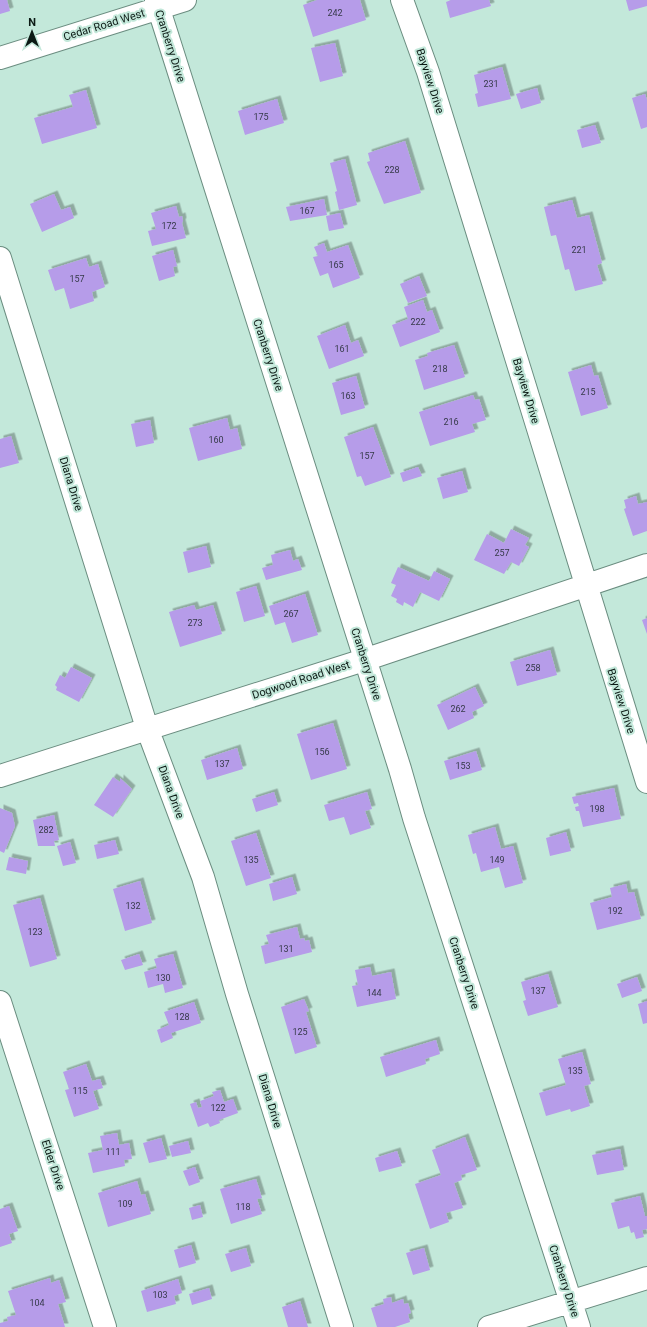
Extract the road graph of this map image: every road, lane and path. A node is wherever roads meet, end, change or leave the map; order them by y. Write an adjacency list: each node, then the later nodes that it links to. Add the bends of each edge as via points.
1 (186, 0): 3 (street, Cedar Road West)
2 (402, 0): 7 (street, Bayview Drive, via 428,72)
3 (157, 4): 4 (street, Cedar Road West); 8 (street, Cranberry Drive)
4 (0, 58)
5 (0, 258): 9 (street, Diana Drive)
6 (647, 565): 7 (street, Dogwood Road West)
7 (585, 584): 8 (street, Dogwood Road West); 11 (street, Bayview Drive)
8 (364, 660): 9 (street, Dogwood Road West); 14 (street, Cranberry Drive)
9 (147, 728): 10 (street, Dogwood Road West); 16 (street, Diana Drive, via 203,876 237,994)
10 (0, 776)
11 (647, 782)
12 (0, 1002): 15 (street, Elder Drive)
13 (647, 1278): 14 (street)
14 (570, 1301): 17 (street); 18 (street, Cranberry Drive)
15 (105, 1327)
16 (342, 1327)
17 (489, 1327)
18 (579, 1327)

